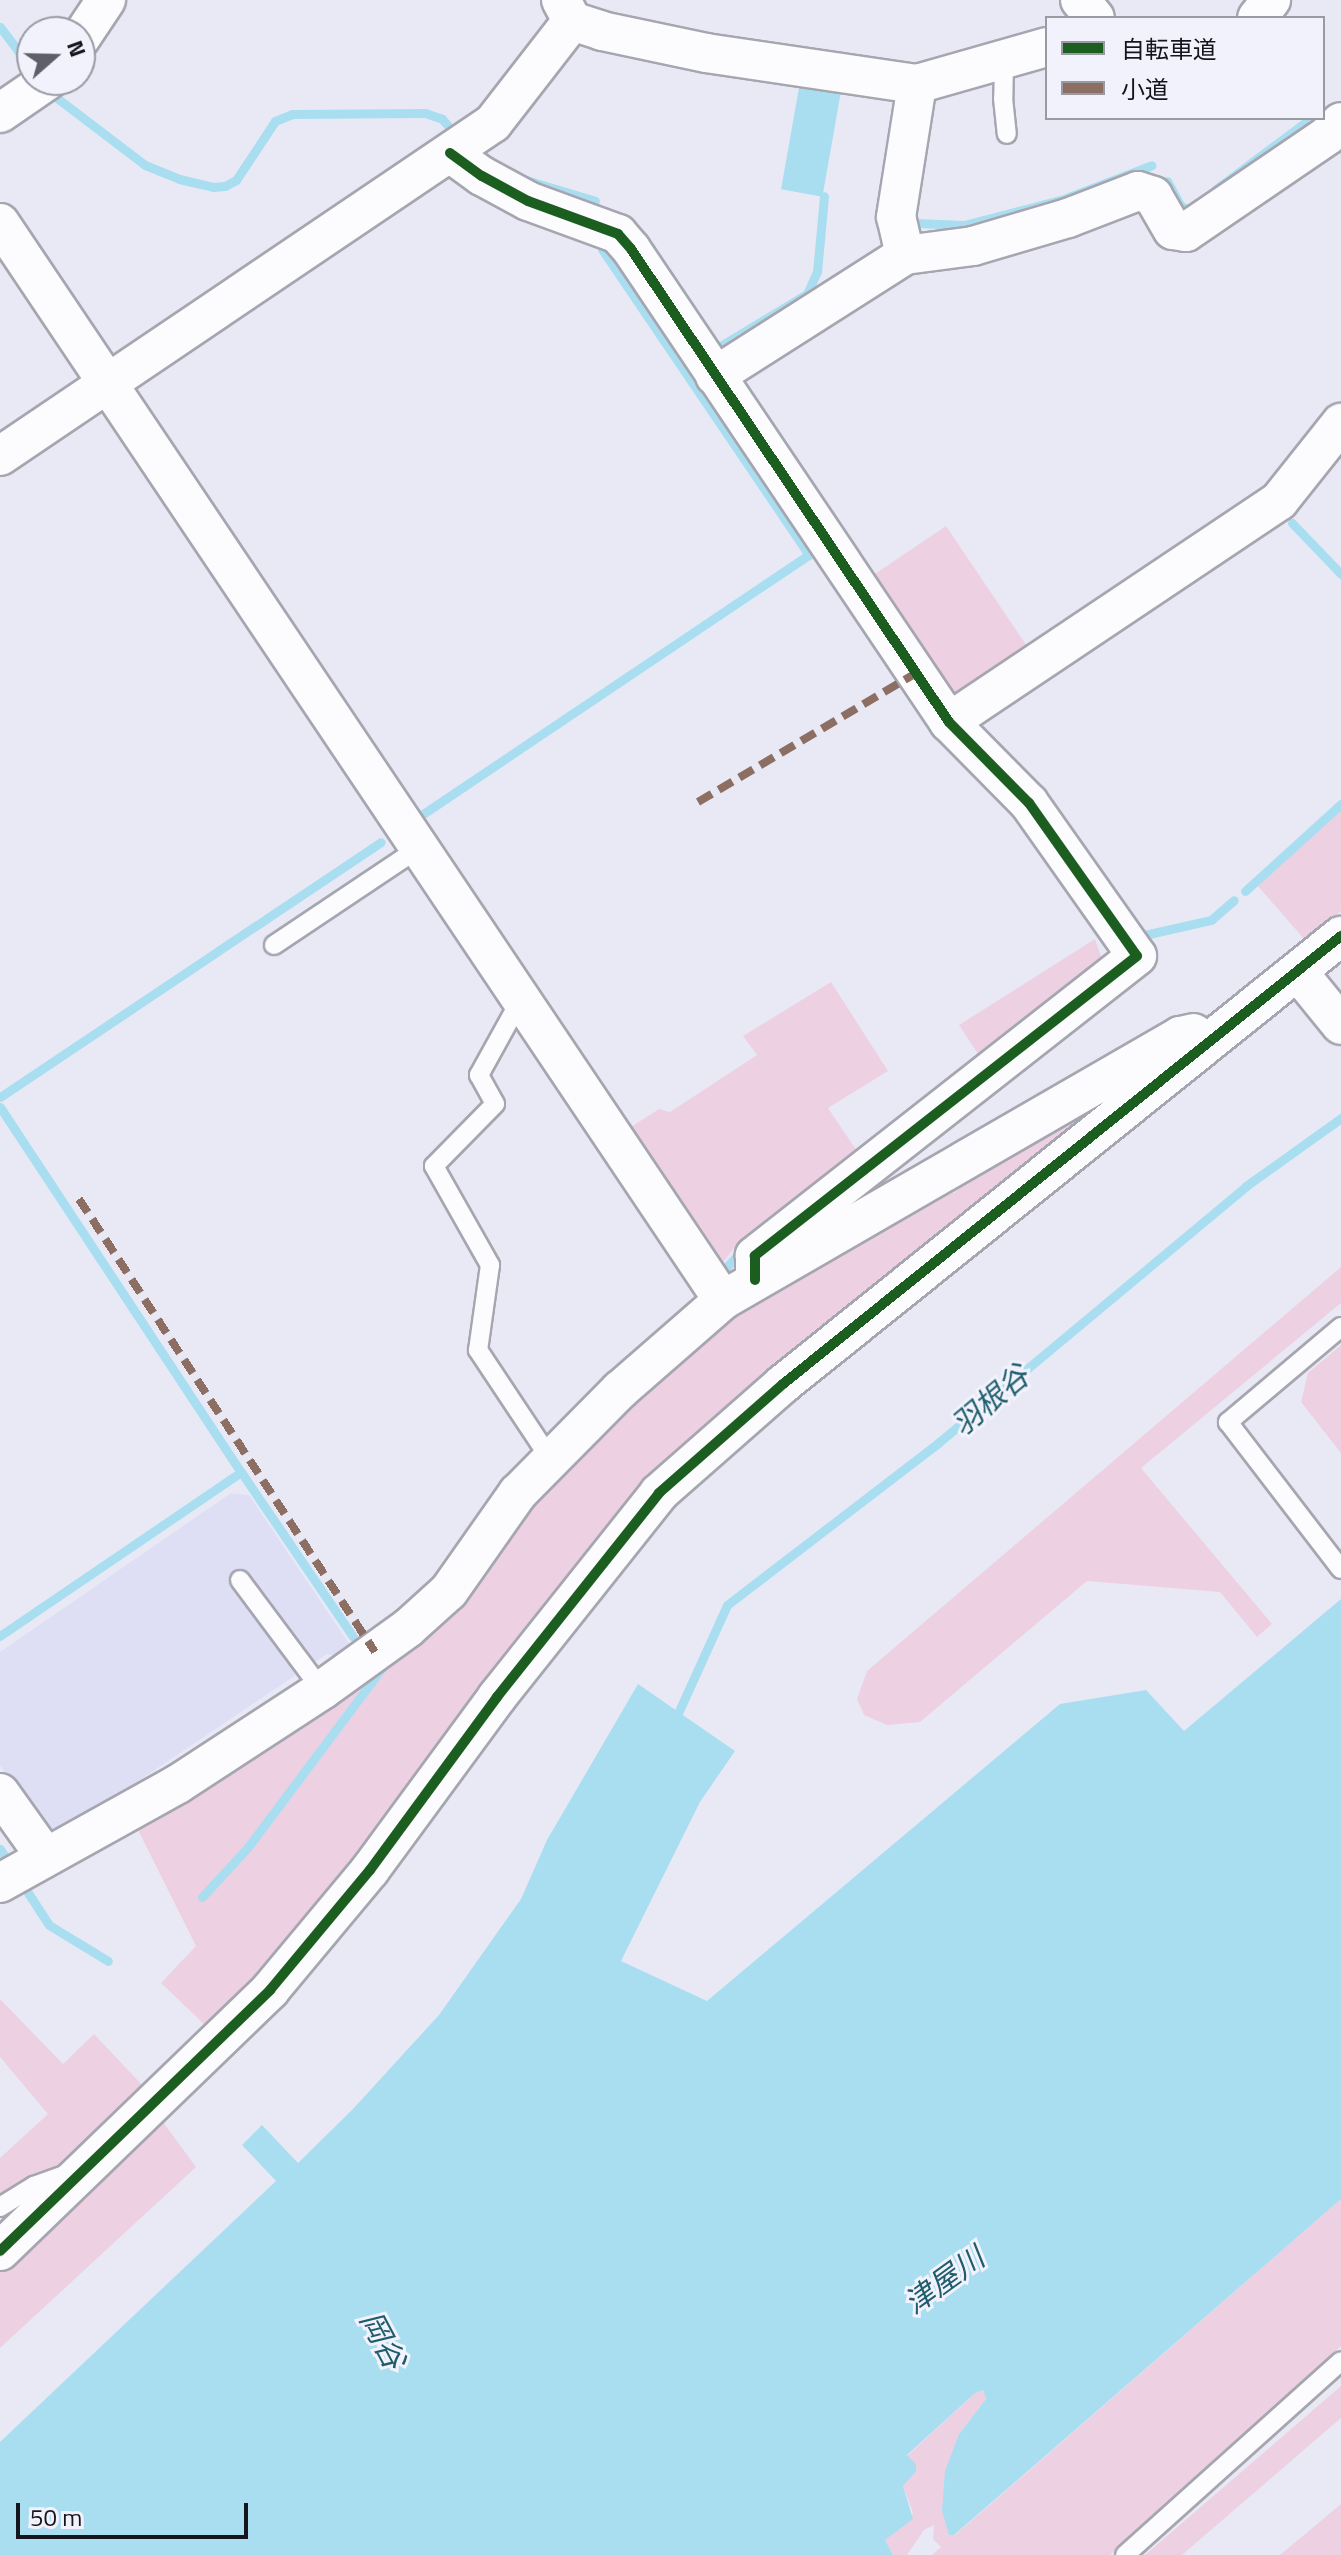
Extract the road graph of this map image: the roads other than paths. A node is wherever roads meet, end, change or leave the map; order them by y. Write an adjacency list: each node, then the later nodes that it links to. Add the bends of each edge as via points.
1 (1080, 0): 4 (street)
2 (1271, 0): 5 (street)
3 (566, 10): 8 (street, via 706,53); 15 (street, via 493,123)
4 (1093, 16)
5 (1259, 16)
6 (1045, 48): 7 (street)
7 (1004, 59): 8 (street); 14 (lane)
8 (917, 84): 17 (street, via 896,217)
9 (25, 96): 11 (street)
10 (1325, 99): 12 (street)
11 (0, 113)
12 (1341, 114)
13 (1341, 122): 17 (street, via 1186,232 1173,230 1153,196 1138,191 973,246)
14 (1007, 134)
15 (450, 153): 18 (street, via 528,201 618,234); 19 (street)
16 (0, 223): 19 (street)
17 (905, 255): 18 (street)
18 (715, 376): 22 (street)
19 (108, 384): 21 (street); 23 (street)
20 (1341, 423): 22 (street, via 1279,501)
21 (0, 456)
22 (949, 722): 29 (street, via 1029,803 1137,956 755,1256)
23 (419, 848): 25 (lane); 27 (street)
24 (1341, 936): 26 (street)
25 (274, 945)
26 (1319, 998): 28 (street)
27 (521, 999): 30 (street); 32 (lane, via 479,1075 495,1104 434,1166 490,1265 478,1350)
28 (1226, 1025): 29 (street, via 1180,1036); 38 (street, via 783,1384 659,1493 497,1697 370,1870 280,1978)
29 (755, 1280): 30 (street)
30 (723, 1300): 32 (street, via 620,1390)
31 (1341, 1327): 33 (lane, via 1228,1422)
32 (551, 1460): 35 (street, via 518,1493 449,1591)
33 (1341, 1569)
34 (240, 1580): 35 (lane)
35 (322, 1690): 37 (street, via 178,1784)
36 (0, 1793): 37 (street)
37 (19, 1872)
38 (88, 2167): 39 (lane, via 34,2186); 40 (street)
39 (0, 2207)
40 (0, 2251)
41 (1341, 2361): 42 (lane)
42 (1125, 2555)

